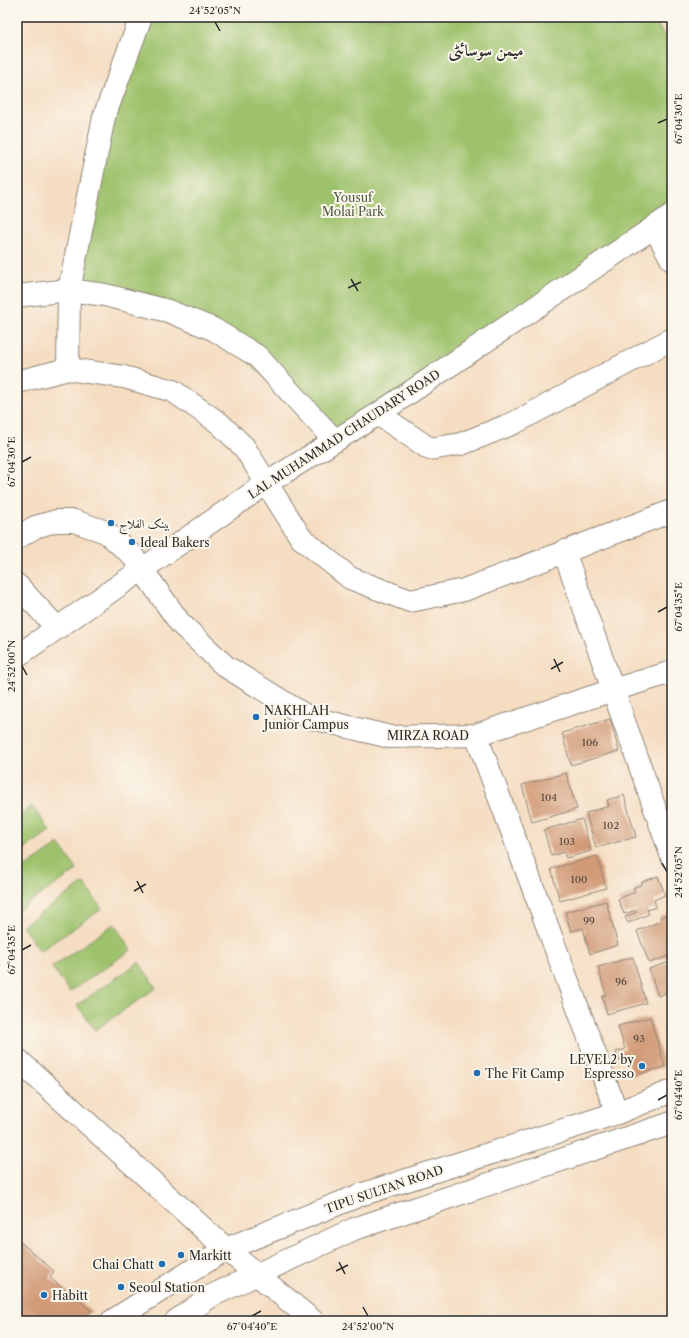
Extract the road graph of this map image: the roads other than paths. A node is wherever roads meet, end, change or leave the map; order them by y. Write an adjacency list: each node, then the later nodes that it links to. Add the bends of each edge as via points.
1 (141, 17): 5 (street, via 104,117)
2 (672, 215): 3 (street, LAL MUHAMMAD CHAUDARY ROAD)
3 (654, 227): 4 (street); 10 (street, LAL MUHAMMAD CHAUDARY ROAD)
4 (672, 260)
5 (69, 290): 6 (street); 8 (street); 11 (street, via 105,295 168,311 213,329 257,356)
6 (17, 296)
7 (672, 339): 10 (street, via 514,423 461,444 430,449)
8 (68, 369): 9 (street); 12 (street, via 124,377 173,391 219,423 239,442)
9 (17, 382)
10 (378, 414): 11 (street, LAL MUHAMMAD CHAUDARY ROAD)
11 (335, 441): 12 (street, LAL MUHAMMAD CHAUDARY ROAD)
12 (267, 483): 15 (street, via 301,538 350,578 410,601 464,590); 16 (street, LAL MUHAMMAD CHAUDARY ROAD)
13 (672, 510): 15 (street)
14 (17, 538): 16 (street, MIRZA ROAD, via 35,527 56,521 74,521 106,532)
15 (564, 551): 21 (street)
16 (143, 569): 18 (street, LAL MUHAMMAD CHAUDARY ROAD); 22 (street, MIRZA ROAD, via 180,623 225,666 308,717 390,737)
17 (17, 585): 18 (street)
18 (57, 628): 19 (street, LAL MUHAMMAD CHAUDARY ROAD)
19 (17, 656)
20 (672, 672): 21 (street, MIRZA ROAD)
21 (613, 690): 22 (street, MIRZA ROAD); 23 (street)
22 (476, 735): 26 (street)
23 (672, 857)
24 (17, 1058): 28 (street)
25 (672, 1091): 26 (street, TIPU SULTAN ROAD)
26 (618, 1113): 28 (street, TIPU SULTAN ROAD, via 360,1195)
27 (672, 1123): 29 (street, via 354,1229)
28 (226, 1249): 29 (street); 30 (street, TIPU SULTAN ROAD)
29 (257, 1275): 31 (street, via 211,1296); 32 (street)
30 (112, 1321)
31 (176, 1321)
32 (313, 1321)

